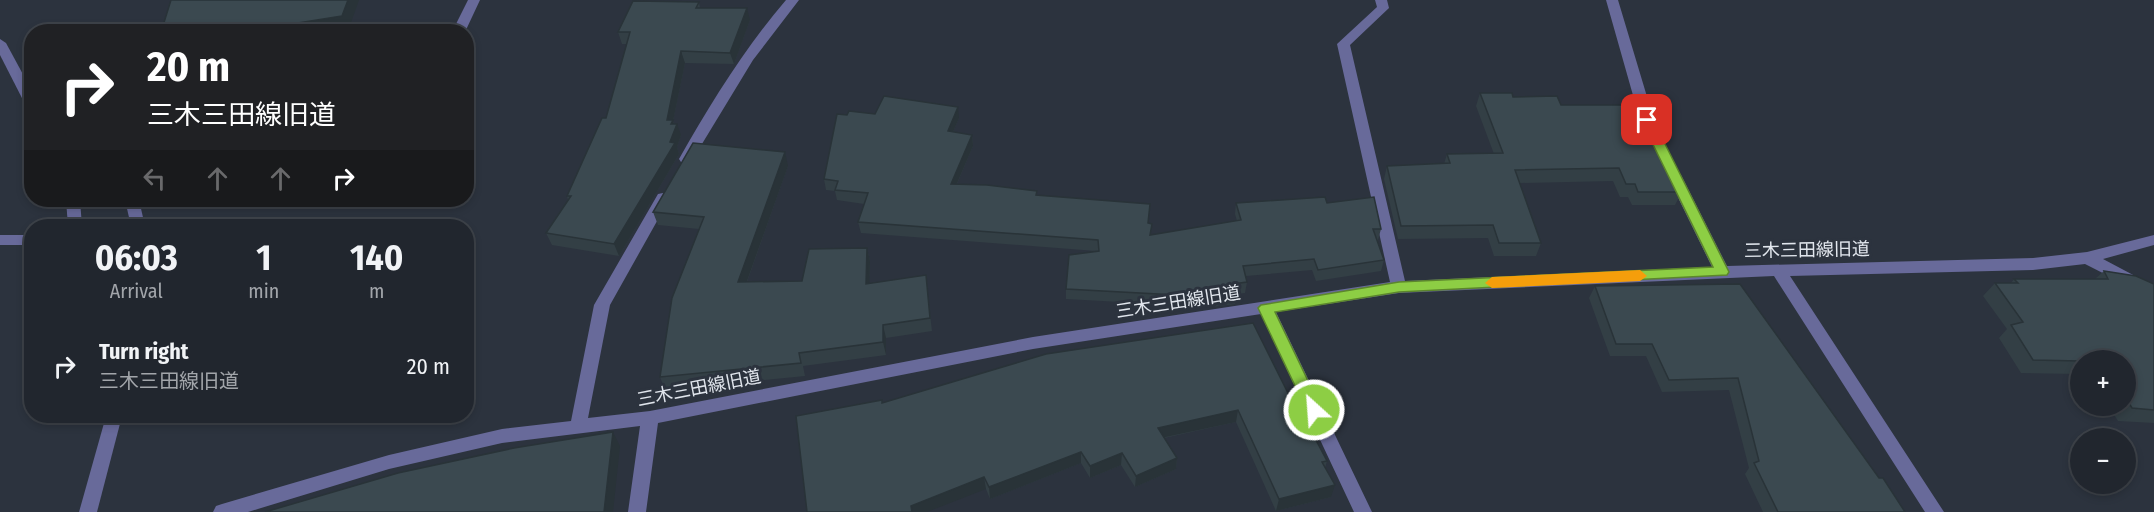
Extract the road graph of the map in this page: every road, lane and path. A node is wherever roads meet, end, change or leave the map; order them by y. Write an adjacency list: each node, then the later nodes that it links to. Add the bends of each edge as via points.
1 (474, 0): 5 (street)
2 (793, 0): 19 (street, via 730,87 602,305)
3 (1381, 0): 14 (street, via 1383,8 1343,44)
4 (1612, 0): 13 (street, via 1647,120)
5 (462, 24)
6 (0, 43): 7 (street)
7 (24, 89)
8 (0, 240): 9 (street)
9 (24, 240)
10 (2154, 240): 11 (street, 三木三田線旧道)
11 (2087, 258): 12 (street, 三木三田線旧道, via 2033,264); 15 (street)
12 (1778, 270): 13 (street, 三木三田線旧道); 24 (street)
13 (1722, 272): 14 (street, 三木三田線旧道)
14 (1399, 287): 16 (street, 三木三田線旧道)
15 (2154, 293)
16 (1266, 308): 17 (street, 三木三田線旧道, via 1033,343); 23 (street)
17 (650, 418): 19 (street, 三木三田線旧道); 22 (street)
18 (112, 423): 20 (street)
19 (578, 427): 21 (street, 三木三田線旧道, via 502,436 389,462)
20 (88, 512)
21 (222, 512)
22 (637, 512)
23 (1363, 512)
24 (1935, 512)

